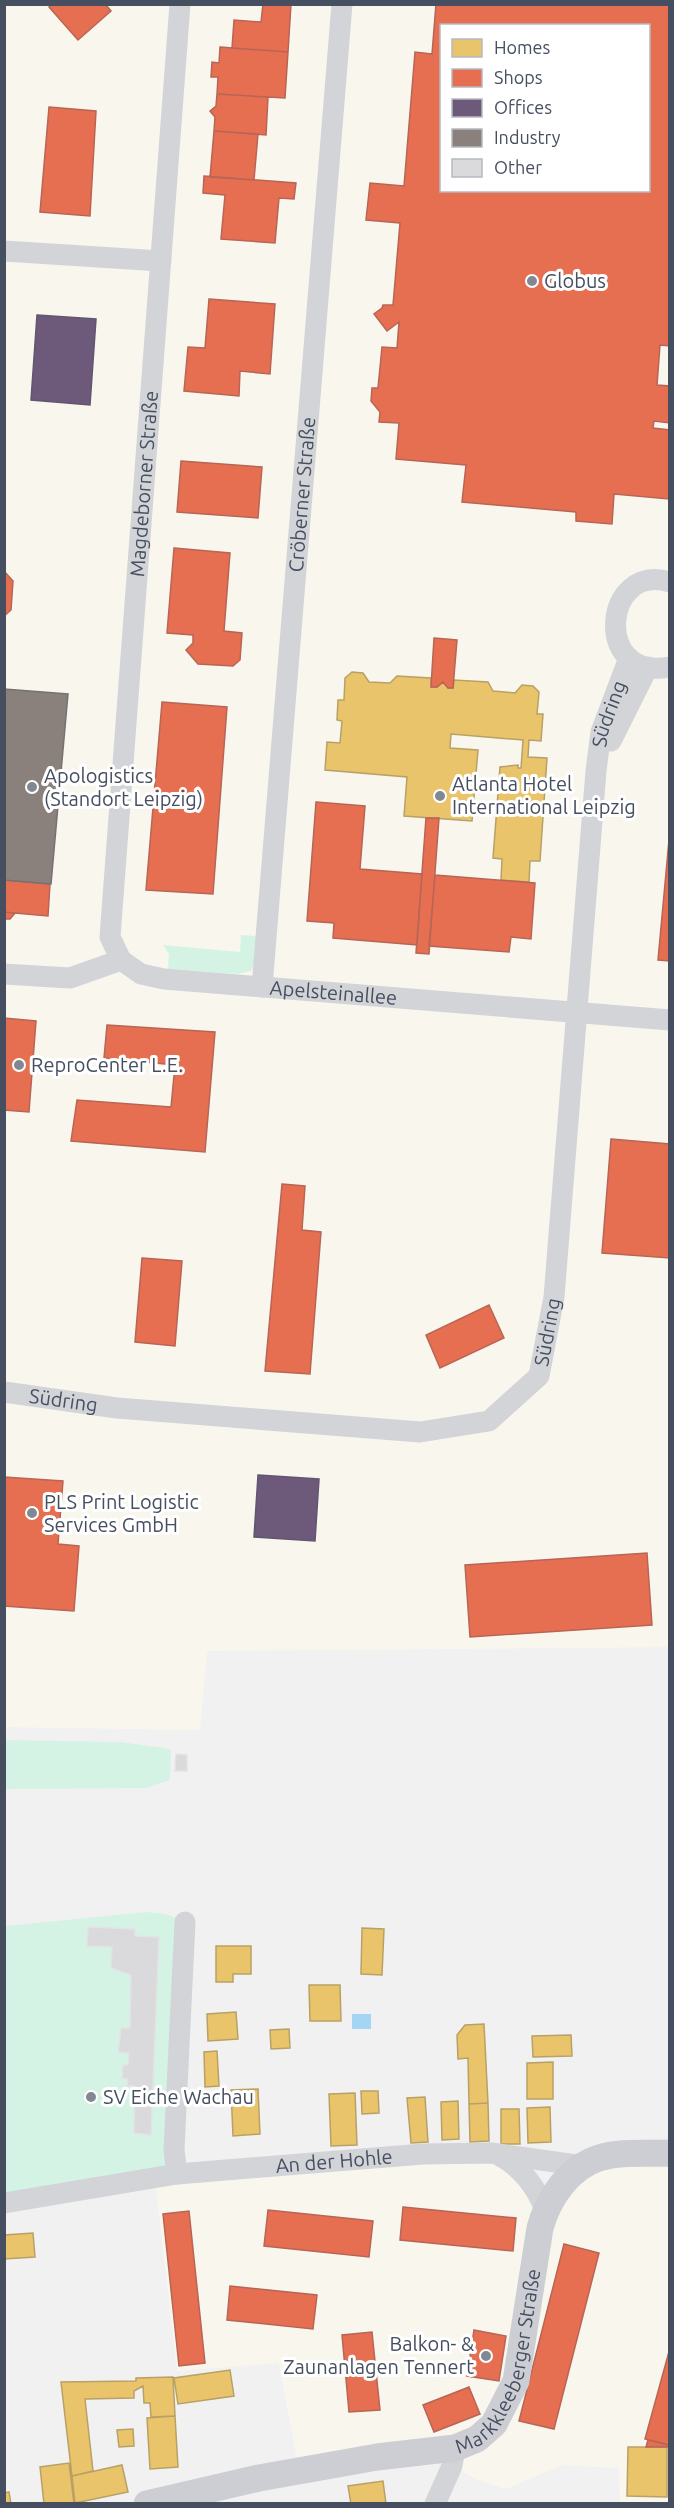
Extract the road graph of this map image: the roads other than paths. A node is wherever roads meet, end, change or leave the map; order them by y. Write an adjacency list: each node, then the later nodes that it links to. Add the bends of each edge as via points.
1 (180, 4): 4 (street, Magdeborner Straße)
2 (342, 4): 10 (street, Cröberner Straße)
3 (4, 250): 4 (street)
4 (161, 261): 8 (street, Magdeborner Straße, via 110,937)
5 (668, 578): 6 (street, via 633,588 616,609 615,636)
6 (639, 663): 7 (street); 11 (street, Südring, via 596,771)
7 (669, 667)
8 (121, 960): 9 (street, via 70,978); 10 (street, Apelsteinallee, via 141,974 164,979)
9 (4, 974)
10 (262, 987): 11 (street, Apelsteinallee)
11 (575, 1012): 12 (street, Apelsteinallee); 13 (street, Südring, via 554,1297 539,1376 489,1421 420,1432 117,1408)
12 (669, 1020)
13 (4, 1392)
14 (184, 1922): 18 (street, via 174,2150)
15 (491, 2153): 17 (street, An der Hohle); 18 (street, An der Hohle, via 423,2154); 20 (street, via 519,2169)
16 (669, 2153): 17 (main road, Markkleeberger Straße, via 598,2158)
17 (584, 2166): 20 (main road, Markkleeberger Straße, via 555,2193)
18 (177, 2174): 19 (street, An der Hohle)
19 (4, 2203)
20 (545, 2210): 21 (main road, Markkleeberger Straße, via 516,2381 494,2424 477,2439)
21 (455, 2448): 22 (main road, Markkleeberger Straße, via 259,2478); 23 (street, via 452,2466)
22 (150, 2503)
23 (435, 2504)

